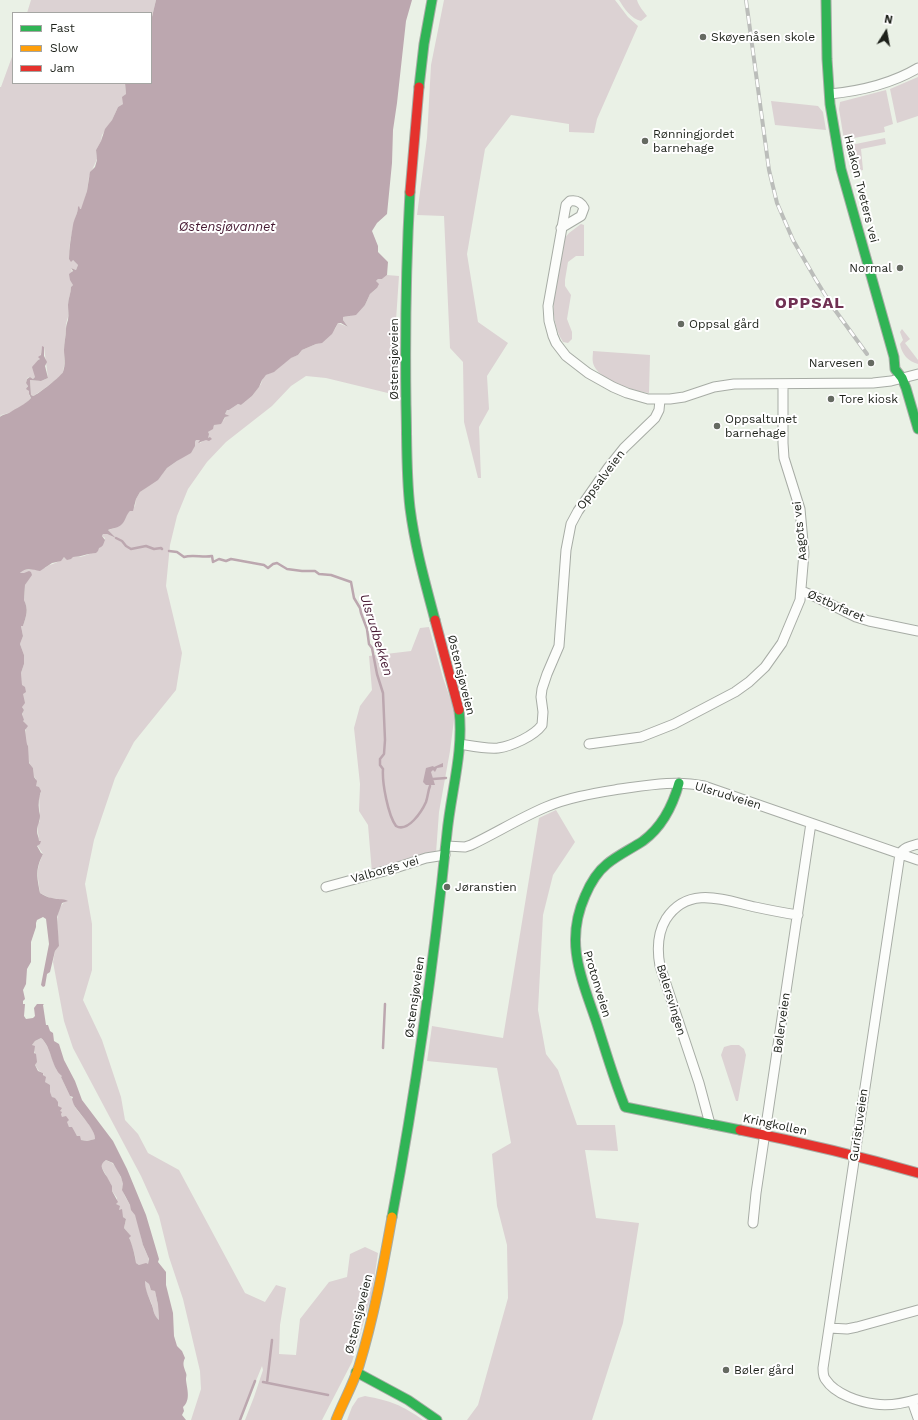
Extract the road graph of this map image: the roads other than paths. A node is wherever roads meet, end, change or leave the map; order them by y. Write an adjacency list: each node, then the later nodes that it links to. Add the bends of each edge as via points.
1 (432, 0): 13 (main road, Østensjøveien, via 420,72 409,206 405,332 407,446 410,506 417,552 459,710)
2 (826, 0): 4 (main road, Haakon Tveters vei)
3 (918, 68): 4 (street, via 876,86)
4 (830, 94): 7 (main road, Haakon Tveters vei, via 841,169 894,357 903,367)
5 (561, 228): 9 (street, via 548,306 549,321 556,342 574,363 613,387 641,397)
6 (918, 374): 7 (street)
7 (902, 378): 8 (street, via 873,383); 10 (main road, Haakon Tveters vei)
8 (783, 384): 9 (street, via 714,386 684,397); 11 (street, Aagots vei, via 784,458 798,503 802,532)
9 (660, 400): 13 (street, Oppsalveien, via 655,418 624,448 608,468 571,524 566,550 560,639 542,689 542,724 528,737 502,747)
10 (918, 429)
11 (802, 591): 12 (street, Østbyfaret, via 856,617); 14 (street, Aagots vei, via 782,643 749,682 735,692 651,734)
12 (918, 631)
13 (460, 744): 18 (main road, Østensjøveien)
14 (589, 744)
15 (679, 783): 16 (street, Ulsrudveien, via 704,786); 18 (street, Ulsrudveien, via 663,783 573,798 548,806 469,846); 23 (main road, Protonveien, via 667,812 650,835 604,867 590,885 576,917 574,949 579,973)
16 (811, 823): 19 (street, Ulsrudveien); 22 (street, Bølerveien)
17 (918, 844): 19 (street, via 902,850)
18 (445, 850): 21 (street, Valborgs vei, via 392,869); 31 (main road, Østensjøveien, via 423,1030 399,1179 375,1305)
19 (900, 854): 20 (street, Ulsrudveien); 26 (street, Guristuveien)
20 (918, 860)
21 (326, 887)
22 (798, 915): 24 (street, Bølersvingen, via 718,898 700,898 682,903 663,925 658,942 660,966); 25 (street, Bølerveien)
23 (625, 1107): 24 (main road, Kringkollen)
24 (710, 1124): 25 (main road, Kringkollen)
25 (765, 1134): 26 (main road, Kringkollen); 28 (street, Bølerveien)
26 (854, 1155): 27 (main road, Kringkollen); 30 (street, Guristuveien)
27 (918, 1173)
28 (753, 1223)
29 (918, 1310): 30 (street, via 857,1327)
30 (829, 1328): 32 (street, Guristuveien, via 823,1375 837,1390 851,1398 875,1404)
31 (354, 1376): 34 (main road, Østensjøveien); 35 (main road, via 391,1390)
32 (915, 1400): 33 (street)
33 (918, 1418)
34 (336, 1420)
35 (437, 1420)

